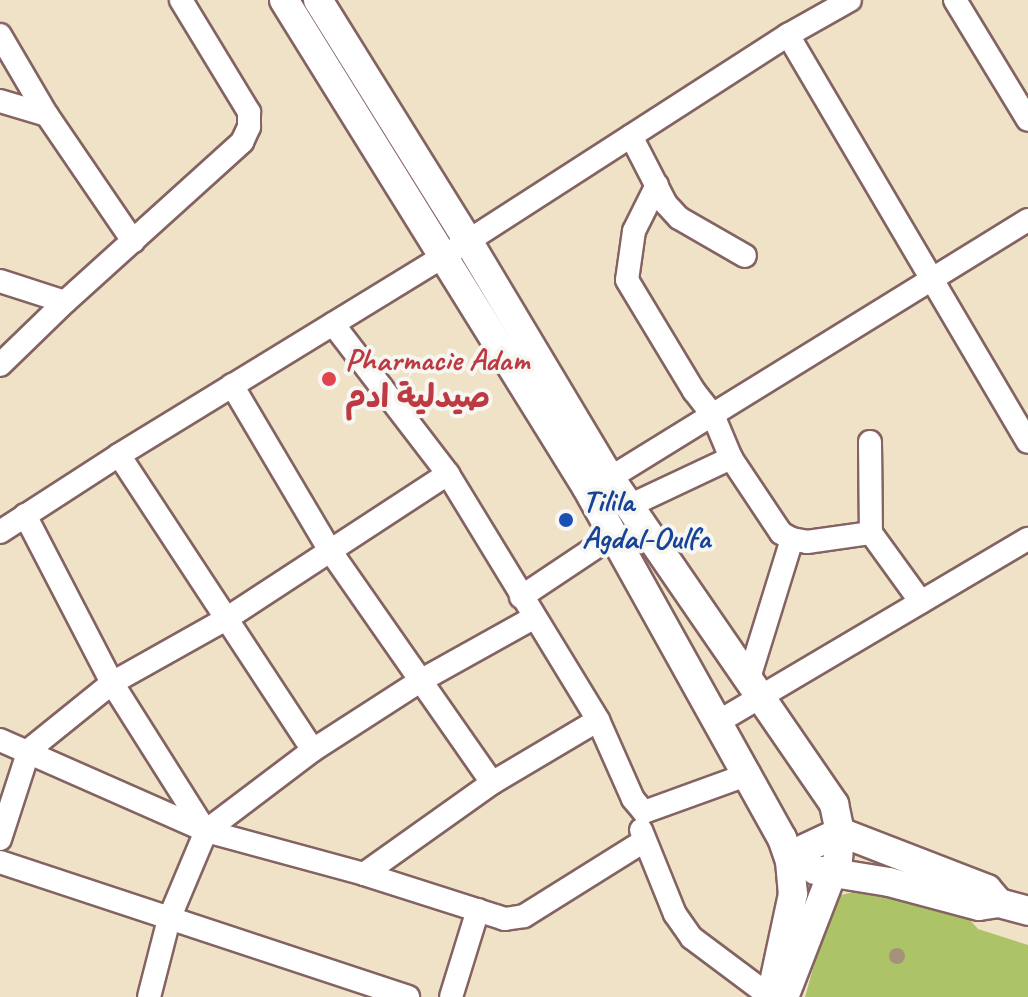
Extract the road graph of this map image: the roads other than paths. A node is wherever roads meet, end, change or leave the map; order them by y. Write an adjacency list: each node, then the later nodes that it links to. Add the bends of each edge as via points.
1 (181, 0): 14 (street, via 249,112 249,127 242,142)
2 (284, 0): 16 (street)
3 (318, 0): 15 (street)
4 (850, 0): 7 (street)
5 (955, 0): 10 (street)
6 (0, 35): 9 (street)
7 (788, 35): 11 (street); 19 (street)
8 (0, 101): 9 (street)
9 (47, 115): 14 (street)
10 (1028, 120)
11 (631, 136): 12 (street); 15 (street)
12 (657, 185): 17 (street, via 679,218); 24 (street, via 634,231 627,280)
13 (1028, 220): 19 (street)
14 (133, 241): 20 (street)
15 (468, 241): 16 (street); 30 (street)
16 (444, 255): 21 (street); 35 (street)
17 (745, 256)
18 (0, 281): 20 (street)
19 (934, 282): 24 (street); 26 (street)
20 (65, 302): 22 (street)
21 (333, 324): 23 (street); 29 (street)
22 (0, 365)
23 (232, 385): 27 (street); 38 (street)
24 (713, 415): 28 (street); 30 (street)
25 (870, 442): 34 (street)
26 (1028, 442)
27 (119, 455): 32 (street); 42 (street)
28 (731, 458): 31 (street); 36 (street, via 781,533)
29 (448, 474): 38 (street); 39 (street)
30 (610, 478): 31 (street)
31 (629, 506): 45 (street)
32 (25, 515): 33 (street); 44 (street)
33 (0, 532)
34 (871, 533): 36 (street, via 807,542); 40 (street)
35 (614, 535): 39 (street); 47 (street)
36 (792, 539): 45 (street)
37 (1028, 539): 40 (street)
38 (329, 549): 42 (street); 43 (street)
39 (521, 597): 41 (street)
40 (921, 602): 45 (street)
41 (533, 618): 43 (street); 46 (street)
42 (226, 619): 44 (street); 50 (street)
43 (420, 681): 50 (street); 52 (street)
44 (112, 683): 49 (street); 54 (street)
45 (755, 687): 47 (street); 55 (street, via 828,791)
46 (598, 720): 52 (street); 53 (street)
47 (718, 722): 51 (street)
48 (0, 740): 49 (street)
49 (29, 750): 54 (street); 56 (street)
50 (313, 750): 54 (street)
51 (749, 774): 53 (street, via 644,812); 58 (street)
52 (492, 783): 60 (street)
53 (633, 799): 57 (street)
54 (206, 831): 60 (street); 65 (street)
55 (840, 832): 58 (street, via 817,839); 61 (street); 62 (street, via 987,889)
56 (0, 839)
57 (644, 841): 63 (street, via 524,916 505,919); 69 (street, via 675,914 692,938)
58 (790, 859): 61 (street); 69 (street, via 793,894)
59 (0, 862): 65 (street)
60 (364, 874): 63 (street)
61 (832, 874): 62 (street, via 889,882 979,906); 70 (street)
62 (999, 903): 64 (street)
63 (478, 910): 68 (street)
64 (1028, 911)
65 (169, 919): 66 (street); 67 (street)
66 (149, 997)
67 (408, 997)
68 (451, 997)
69 (771, 997)
70 (784, 997)

